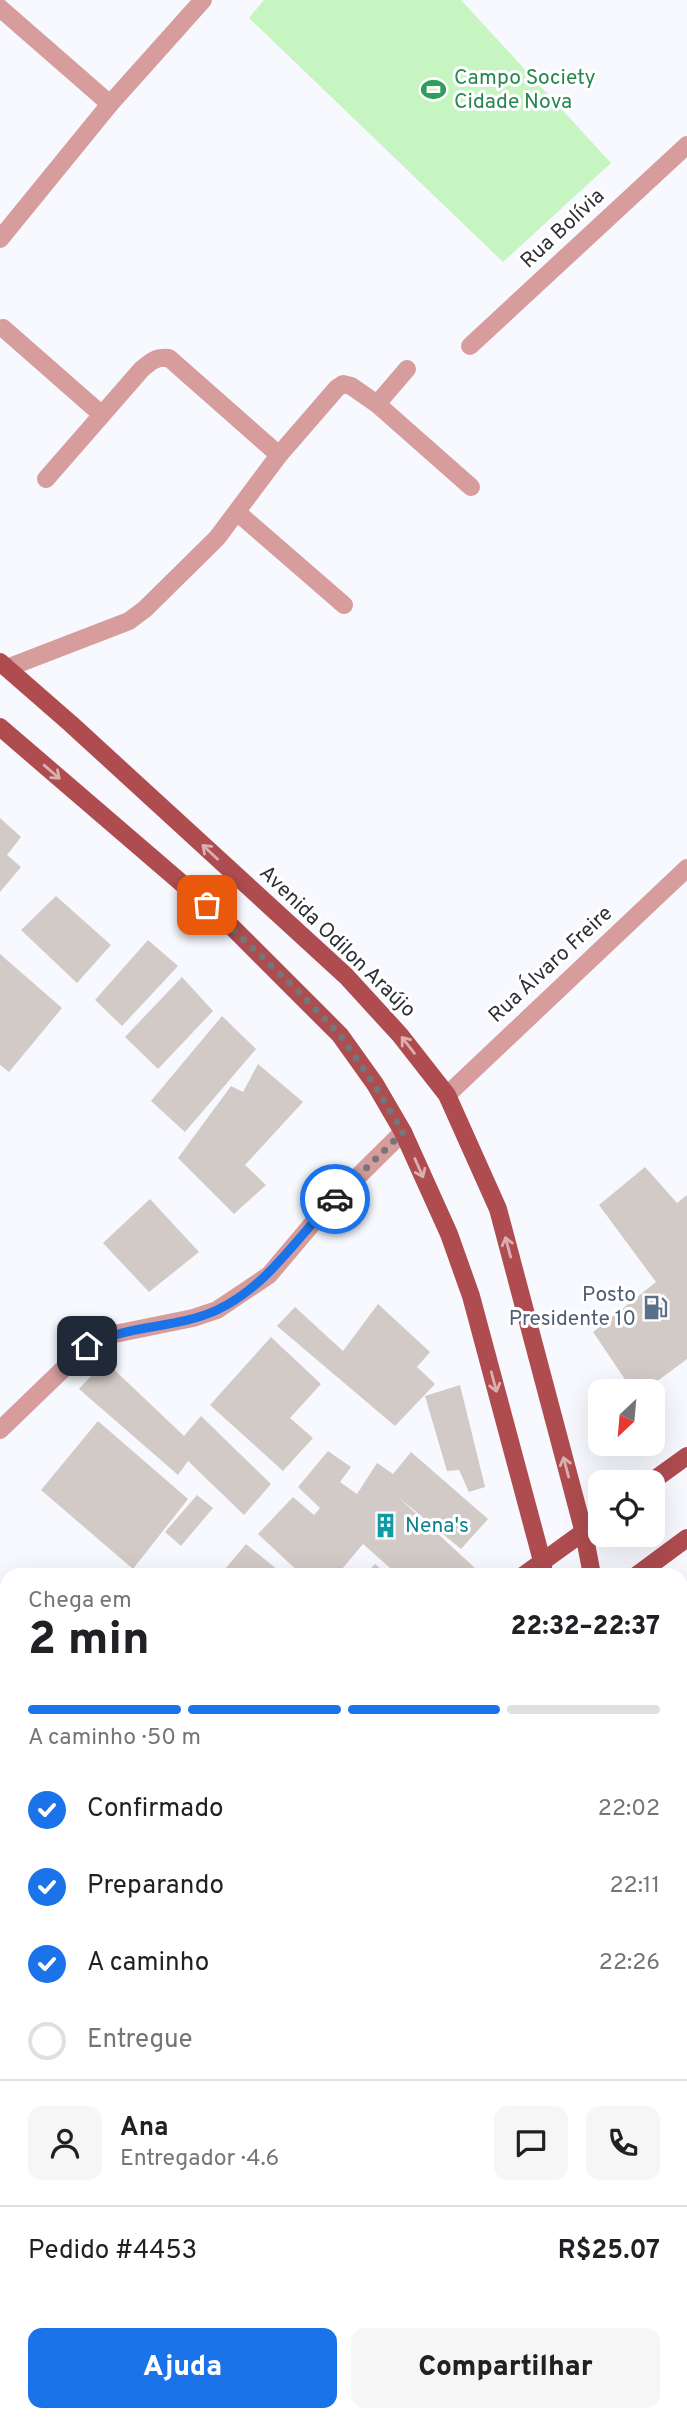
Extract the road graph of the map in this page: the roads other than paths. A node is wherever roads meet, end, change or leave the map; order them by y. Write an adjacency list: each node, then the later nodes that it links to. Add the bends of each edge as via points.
1 (203, 0): 3 (street)
2 (0, 8): 3 (street)
3 (110, 104): 5 (street)
4 (687, 145): 7 (street, Rua Bolívia)
5 (0, 239)
6 (3, 328): 10 (street)
7 (470, 346)
8 (407, 369): 9 (street)
9 (377, 404): 11 (street, via 342,384); 13 (street)
10 (101, 414): 11 (street, via 152,360 169,358); 12 (street)
11 (279, 455): 14 (street)
12 (46, 479)
13 (471, 487)
14 (238, 513): 15 (street); 16 (street, via 129,621)
15 (344, 604)
16 (4, 665): 19 (main road, Avenida Odilon Araújo, one-way to 16, via 346,976)
17 (0, 727): 20 (main road, one-way to 20, via 228,923 295,988 340,1035)
18 (687, 868): 19 (street, Rua Álvaro Freire)
19 (447, 1096): 25 (main road, Avenida Odilon Araújo, one-way to 19, via 498,1209)
20 (403, 1132): 21 (street, via 324,1210 269,1275 218,1310 106,1336 87,1346); 27 (main road, one-way to 27, via 471,1296)
21 (0, 1430)
22 (687, 1456): 23 (main road)
23 (665, 1472)
24 (588, 1529): 25 (main road)
25 (584, 1532): 27 (main road); 28 (main road, Avenida Odilon Araújo)
26 (687, 1538): 29 (main road)
27 (543, 1568)
28 (591, 1568)
29 (646, 1568)

